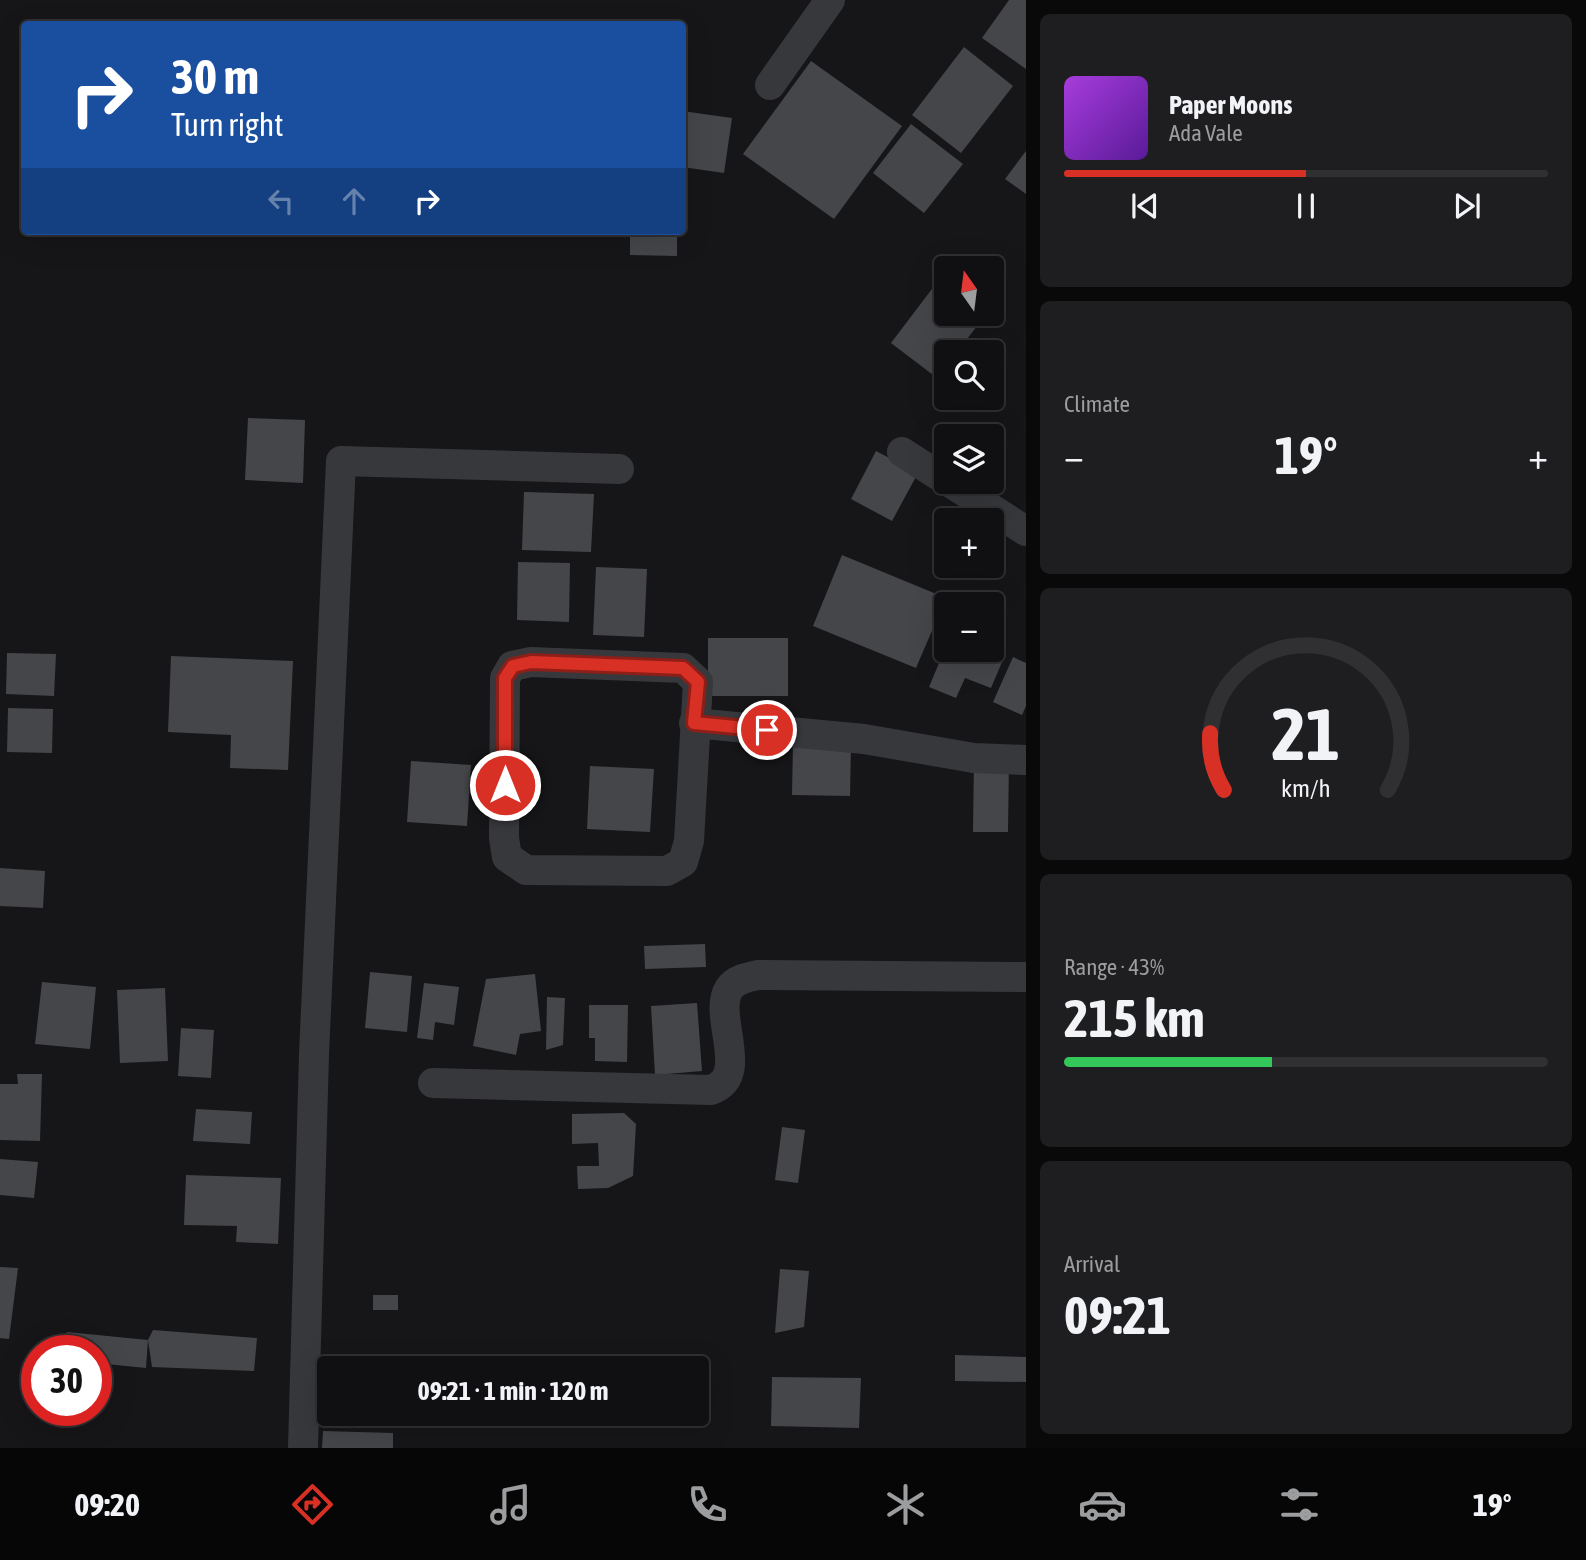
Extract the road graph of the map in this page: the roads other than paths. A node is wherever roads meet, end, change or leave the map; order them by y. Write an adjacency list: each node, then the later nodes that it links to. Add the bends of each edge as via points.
1 (830, 0): 2 (street)
2 (770, 85)
3 (902, 452): 5 (street)
4 (620, 469): 12 (street, via 341,461 315,1040)
5 (934, 473)
6 (968, 494): 7 (street)
7 (1026, 531)
8 (694, 723): 8 (street, via 689,841 683,862 667,871 526,870 507,857 505,678 513,666 531,662 683,668 698,682); 9 (street, via 864,739 950,756)
9 (1026, 760)
10 (1026, 977): 11 (street, via 758,975 740,980 729,989 726,1001 730,1073 719,1088 711,1090)
11 (433, 1083)
12 (303, 1448)

